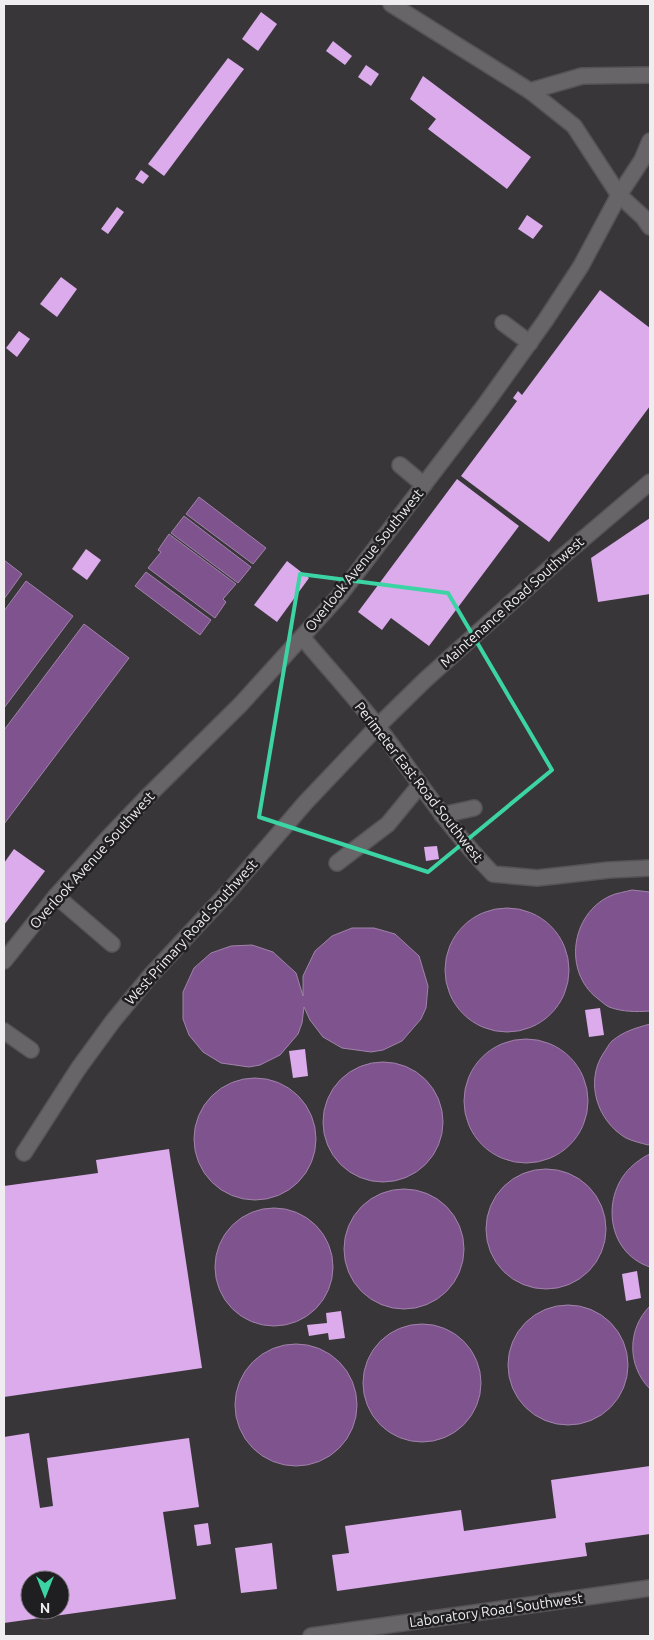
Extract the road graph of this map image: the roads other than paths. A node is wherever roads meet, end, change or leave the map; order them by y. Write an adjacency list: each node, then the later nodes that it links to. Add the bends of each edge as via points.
1 (391, 4): 3 (lane)
2 (650, 75): 3 (lane, via 582,76)
3 (530, 90): 5 (lane, via 574,126)
4 (650, 141): 5 (lane, Overlook Avenue Southwest, via 642,160)
5 (619, 195): 6 (lane); 8 (lane, Overlook Avenue Southwest, via 581,266)
6 (650, 227)
7 (503, 323): 8 (lane)
8 (530, 343): 11 (lane, Overlook Avenue Southwest)
9 (400, 465): 11 (lane)
10 (650, 482): 13 (lane, Maintenance Road Southwest, via 562,557)
11 (424, 485): 12 (lane, Overlook Avenue Southwest, via 342,581)
12 (302, 637): 13 (lane, Perimeter East Road Southwest); 19 (lane, Overlook Avenue Southwest, via 242,704 148,796)
13 (378, 726): 14 (lane, Perimeter East Road Southwest); 24 (lane, West Primary Road Southwest, via 135,993 92,1049)
14 (420, 785): 16 (lane, Perimeter East Road Southwest); 17 (lane, via 388,824)
15 (474, 808): 16 (lane)
16 (442, 815): 18 (lane, Perimeter East Road Southwest, via 492,874 537,878)
17 (337, 863)
18 (650, 868)
19 (56, 896): 20 (lane); 21 (lane, Overlook Avenue Southwest)
20 (112, 944)
21 (4, 961)
22 (4, 1031): 23 (lane)
23 (31, 1050)
24 (24, 1153)
25 (650, 1588): 26 (lane, Laboratory Road Southwest)
26 (311, 1636)

